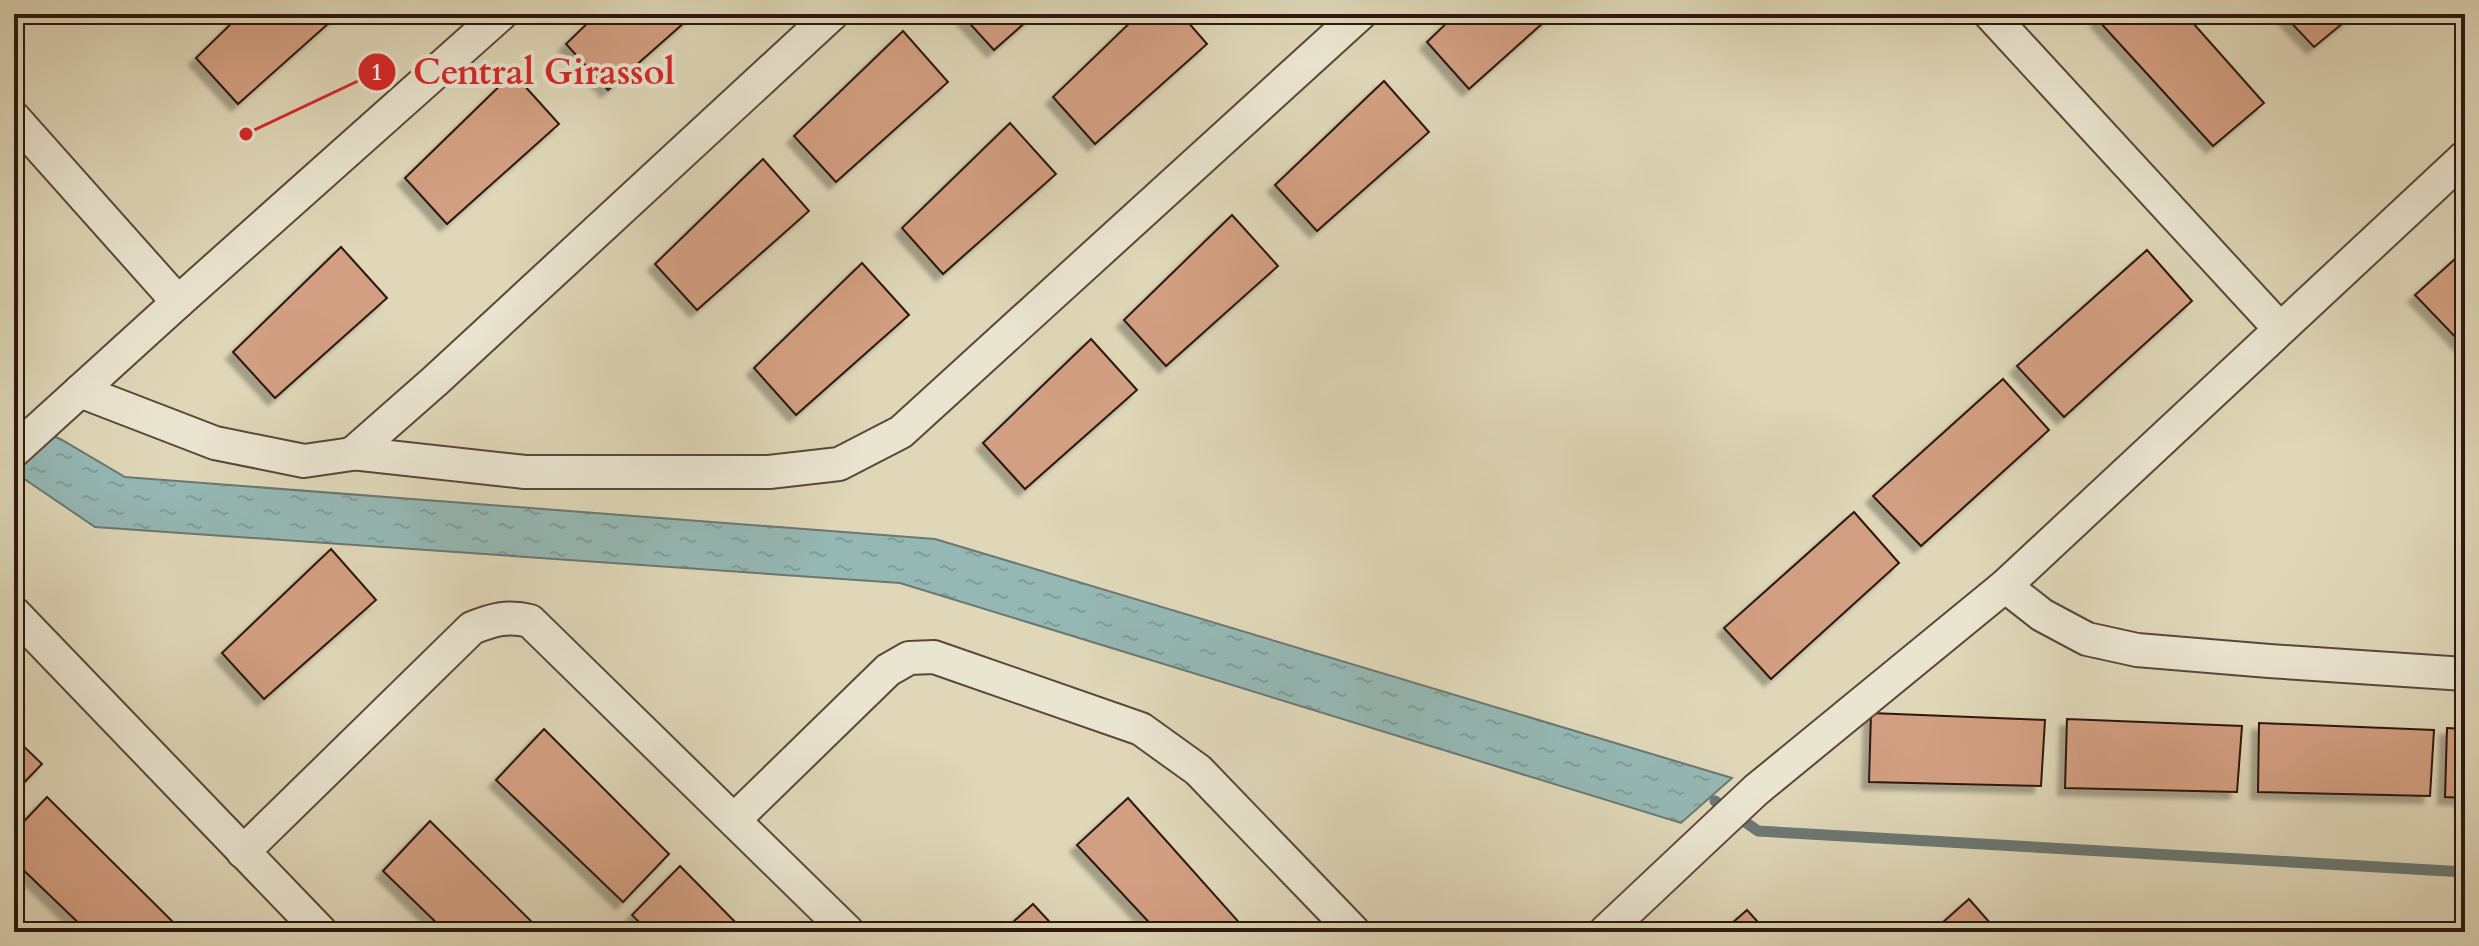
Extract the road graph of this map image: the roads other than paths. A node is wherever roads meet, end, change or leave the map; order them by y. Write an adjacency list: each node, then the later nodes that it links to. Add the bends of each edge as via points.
1 (501, 14): 7 (street)
2 (832, 14): 11 (street)
3 (1360, 14): 11 (street, via 901,432 839,464 769,472 525,472)
4 (1990, 14): 8 (street)
5 (14, 118): 7 (street)
6 (2465, 157): 8 (street)
7 (178, 302): 9 (street)
8 (2280, 329): 12 (street)
9 (80, 391): 10 (street); 11 (street, via 215,443 304,461)
10 (14, 451)
11 (352, 453)
12 (2005, 586): 14 (street, via 2042,615 2087,639 2137,650); 20 (street, via 1756,790)
13 (14, 613): 16 (street)
14 (2459, 668)
15 (734, 820): 16 (street, via 530,621 516,617 472,628); 18 (street); 19 (street, via 888,670 909,658 934,657 1141,729 1198,770)
16 (243, 852): 17 (street)
17 (321, 932)
18 (848, 932)
19 (1354, 932)
20 (1605, 932)

